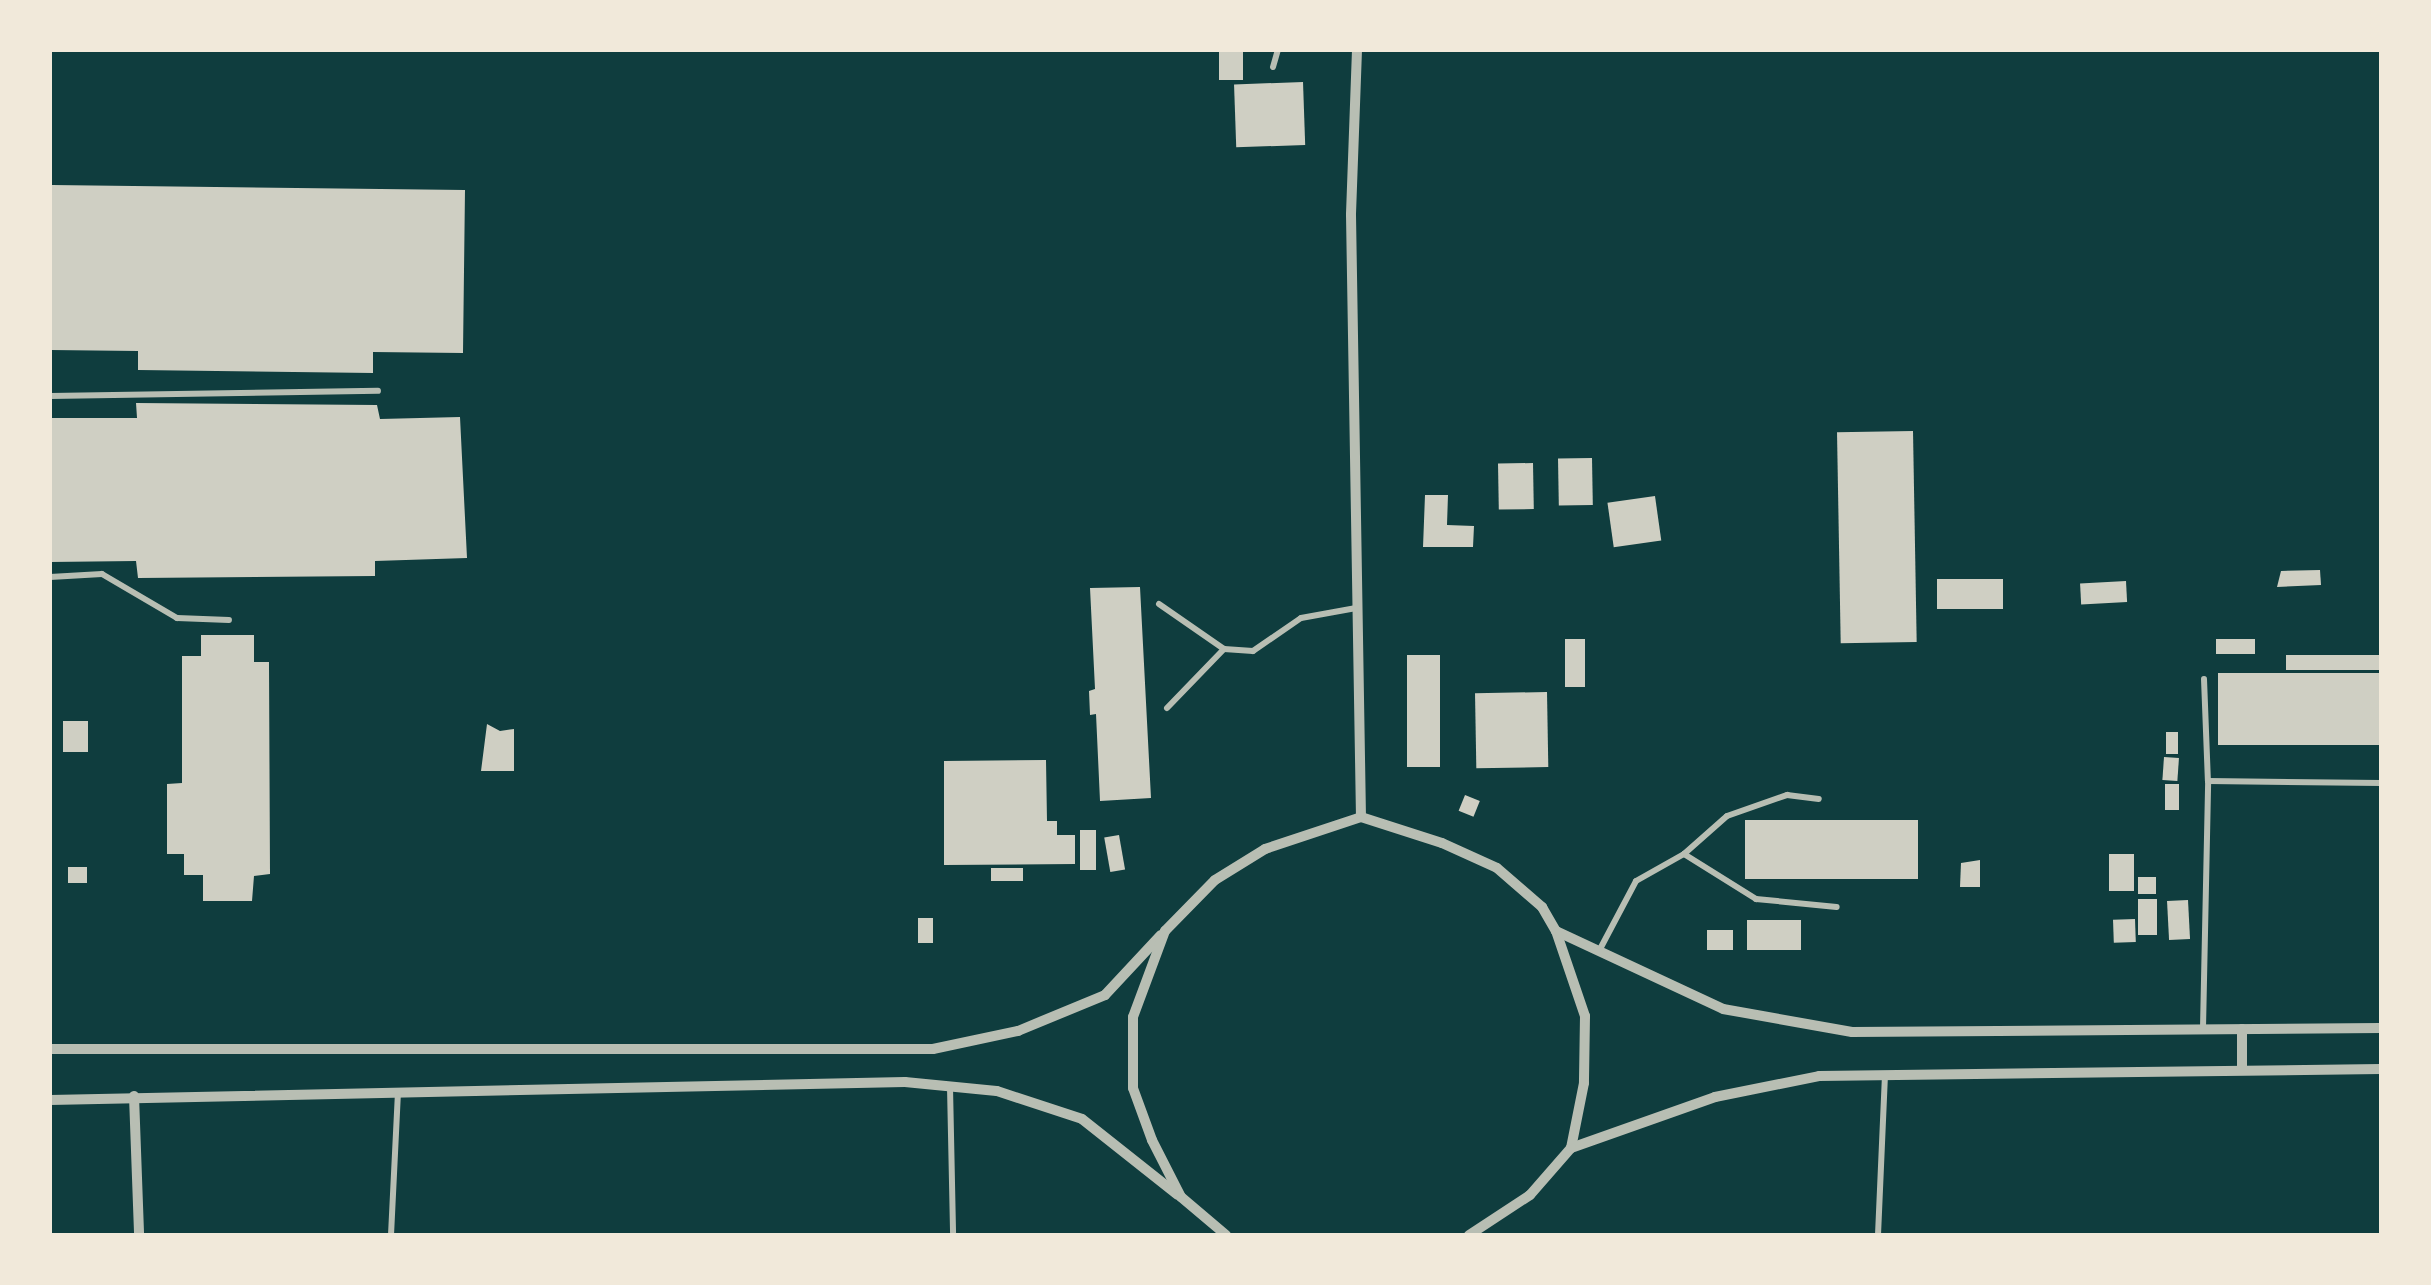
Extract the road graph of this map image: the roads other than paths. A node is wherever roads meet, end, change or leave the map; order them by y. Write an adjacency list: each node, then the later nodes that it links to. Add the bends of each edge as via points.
1 (1278, 50): 3 (lane)
2 (1356, 50): 8 (street, via 1351,215)
3 (1272, 67)
4 (378, 391): 5 (lane)
5 (50, 396)
6 (50, 577): 9 (lane, via 102,574 177,618)
7 (1160, 604): 10 (lane)
8 (1358, 608): 10 (lane, via 1301,618 1253,651); 16 (street)
9 (229, 620)
10 (1224, 650): 12 (lane)
11 (2204, 679): 13 (lane)
12 (1167, 708)
13 (2208, 781): 14 (lane); 24 (lane)
14 (2381, 783)
15 (1819, 799): 17 (lane, via 1787,795 1727,816)
16 (1361, 816): 19 (street, via 1264,849 1215,880); 20 (street, via 1497,868 1542,907)
17 (1684, 854): 18 (lane, via 1756,899); 21 (lane, via 1636,881)
18 (1837, 908)
19 (1165, 931): 25 (street, via 1105,996 1018,1031 932,1048); 34 (street, via 1134,1016 1133,1088)
20 (1556, 931): 21 (street); 33 (street, via 1585,1016 1584,1084)
21 (1599, 951): 24 (street, via 1724,1009 1852,1032)
22 (2381, 1028): 23 (street)
23 (2242, 1029): 24 (street); 27 (street)
24 (2203, 1030)
25 (50, 1049)
26 (2381, 1069): 27 (street)
27 (2242, 1070): 28 (street)
28 (1885, 1075): 33 (street, via 1820,1076 1715,1098); 40 (lane)
29 (950, 1087): 30 (street, via 905,1082); 34 (street, via 997,1091 1082,1118); 37 (lane)
30 (398, 1092): 31 (street); 36 (lane)
31 (134, 1096): 32 (street); 35 (street)
32 (50, 1100)
33 (1571, 1148): 39 (street, via 1530,1196)
34 (1181, 1197): 38 (street)
35 (139, 1235)
36 (391, 1235)
37 (953, 1235)
38 (1226, 1235)
39 (1469, 1235)
40 (1878, 1235)

